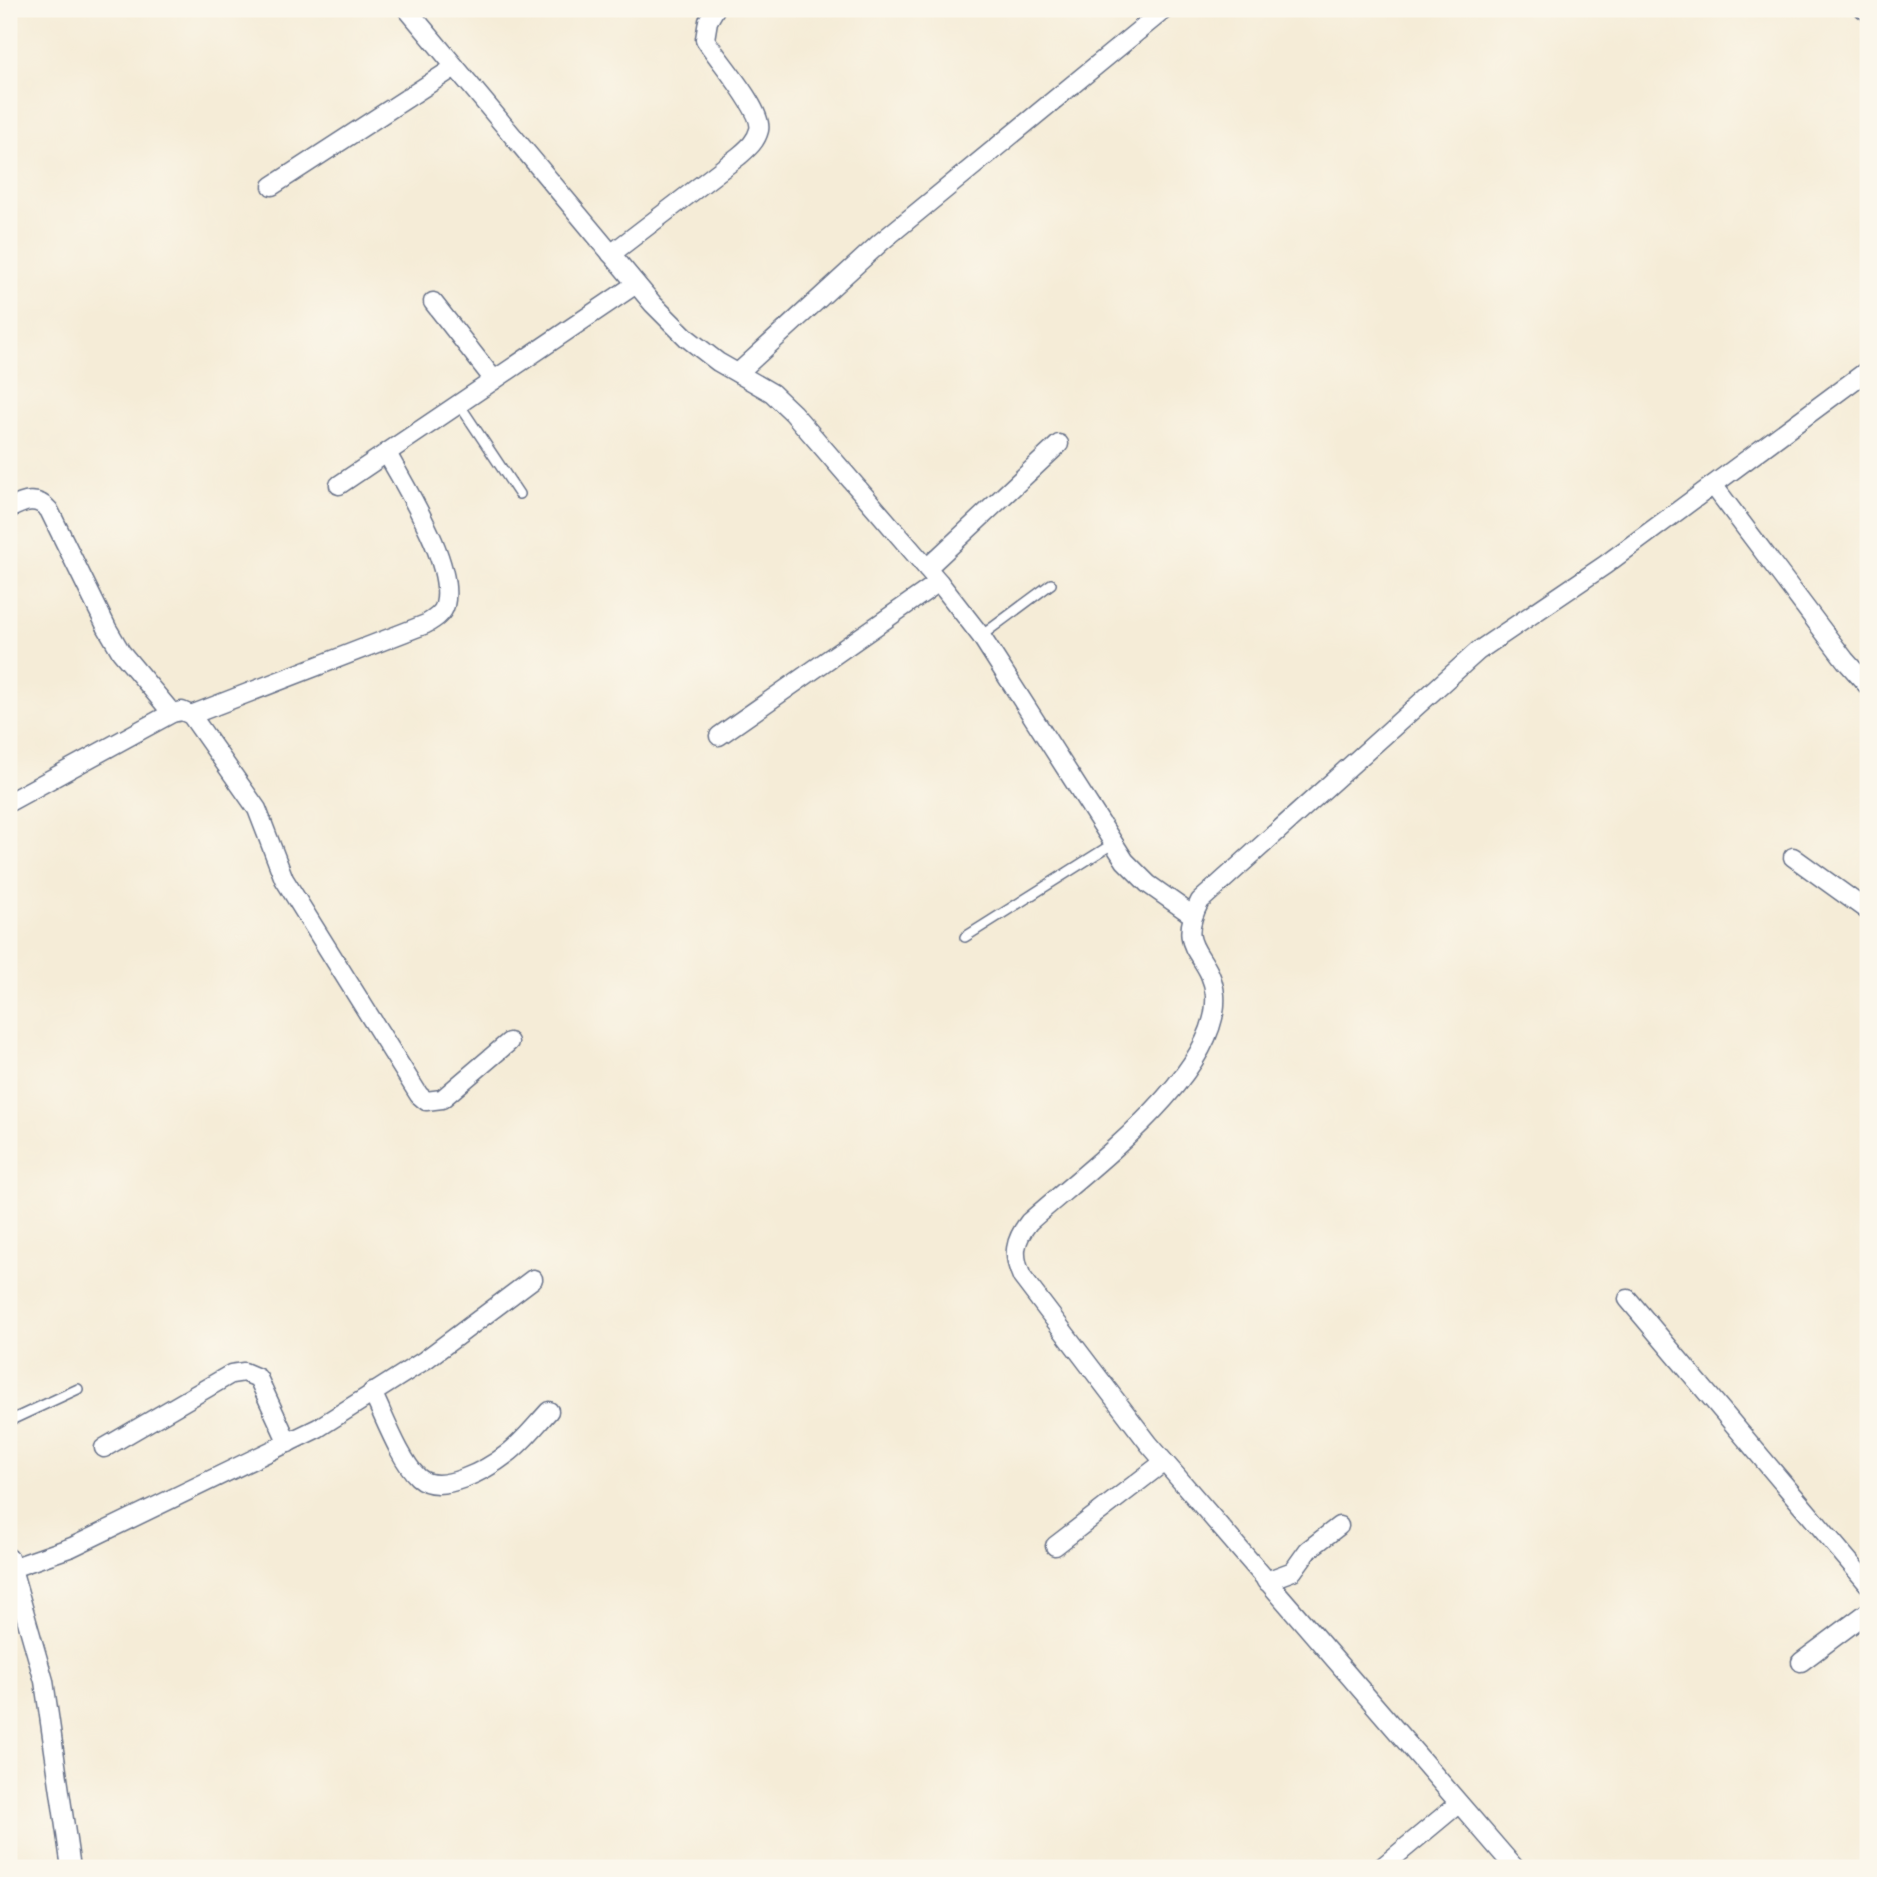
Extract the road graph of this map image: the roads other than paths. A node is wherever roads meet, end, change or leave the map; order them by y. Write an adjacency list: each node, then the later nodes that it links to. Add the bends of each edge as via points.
1 (407, 9): 4 (street)
2 (715, 9): 6 (street, via 705,39 757,113 760,128 739,156)
3 (1165, 9): 10 (street, via 881,242)
4 (455, 67): 5 (street); 6 (street)
5 (272, 186)
6 (611, 254): 7 (street)
7 (636, 284): 10 (street, via 687,338); 11 (street)
8 (433, 302): 11 (street)
9 (1868, 370): 16 (street)
10 (738, 373): 19 (street, via 772,393 793,413)
11 (494, 380): 12 (street)
12 (459, 404): 14 (street); 17 (lane)
13 (1059, 444): 19 (street)
14 (387, 453): 15 (street); 24 (street, via 438,549 446,606 439,616)
15 (339, 485)
16 (1713, 485): 22 (street); 30 (street, via 1478,651 1230,871)
17 (519, 494)
18 (9, 509): 23 (street, via 32,500 49,510 121,652)
19 (933, 575): 21 (street); 25 (street)
20 (1051, 584): 21 (lane)
21 (981, 636): 27 (street)
22 (1868, 686)
23 (172, 713): 24 (street); 26 (street)
24 (191, 715): 32 (street, via 257,809 284,879 419,1096 426,1101 442,1099)
25 (719, 736)
26 (9, 802)
27 (1114, 843): 30 (street, via 1148,884); 31 (lane)
28 (1793, 857): 29 (street)
29 (1868, 911)
30 (1192, 915): 41 (street, via 1190,942 1215,996 1197,1057 1164,1101 1029,1222 1015,1248 1022,1278)
31 (965, 937)
32 (509, 1042)
33 (533, 1279): 36 (street, via 449,1344)
34 (1628, 1299): 46 (street)
35 (78, 1389): 38 (lane)
36 (372, 1391): 37 (street, via 412,1471 429,1484 445,1484 494,1463); 39 (street, via 334,1419)
37 (550, 1411)
38 (9, 1421)
39 (288, 1443): 40 (street, via 258,1378 244,1372 231,1374); 44 (street, via 72,1547)
40 (104, 1448)
41 (1164, 1462): 43 (street); 45 (street)
42 (1339, 1526): 45 (street, via 1308,1550 1293,1571)
43 (1055, 1546)
44 (10, 1563): 50 (street, via 44,1681)
45 (1266, 1581): 49 (street)
46 (1868, 1584)
47 (1868, 1612): 48 (street)
48 (1801, 1662)
49 (1458, 1804): 51 (street); 52 (street)
50 (71, 1868)
51 (1381, 1868)
52 (1515, 1868)

